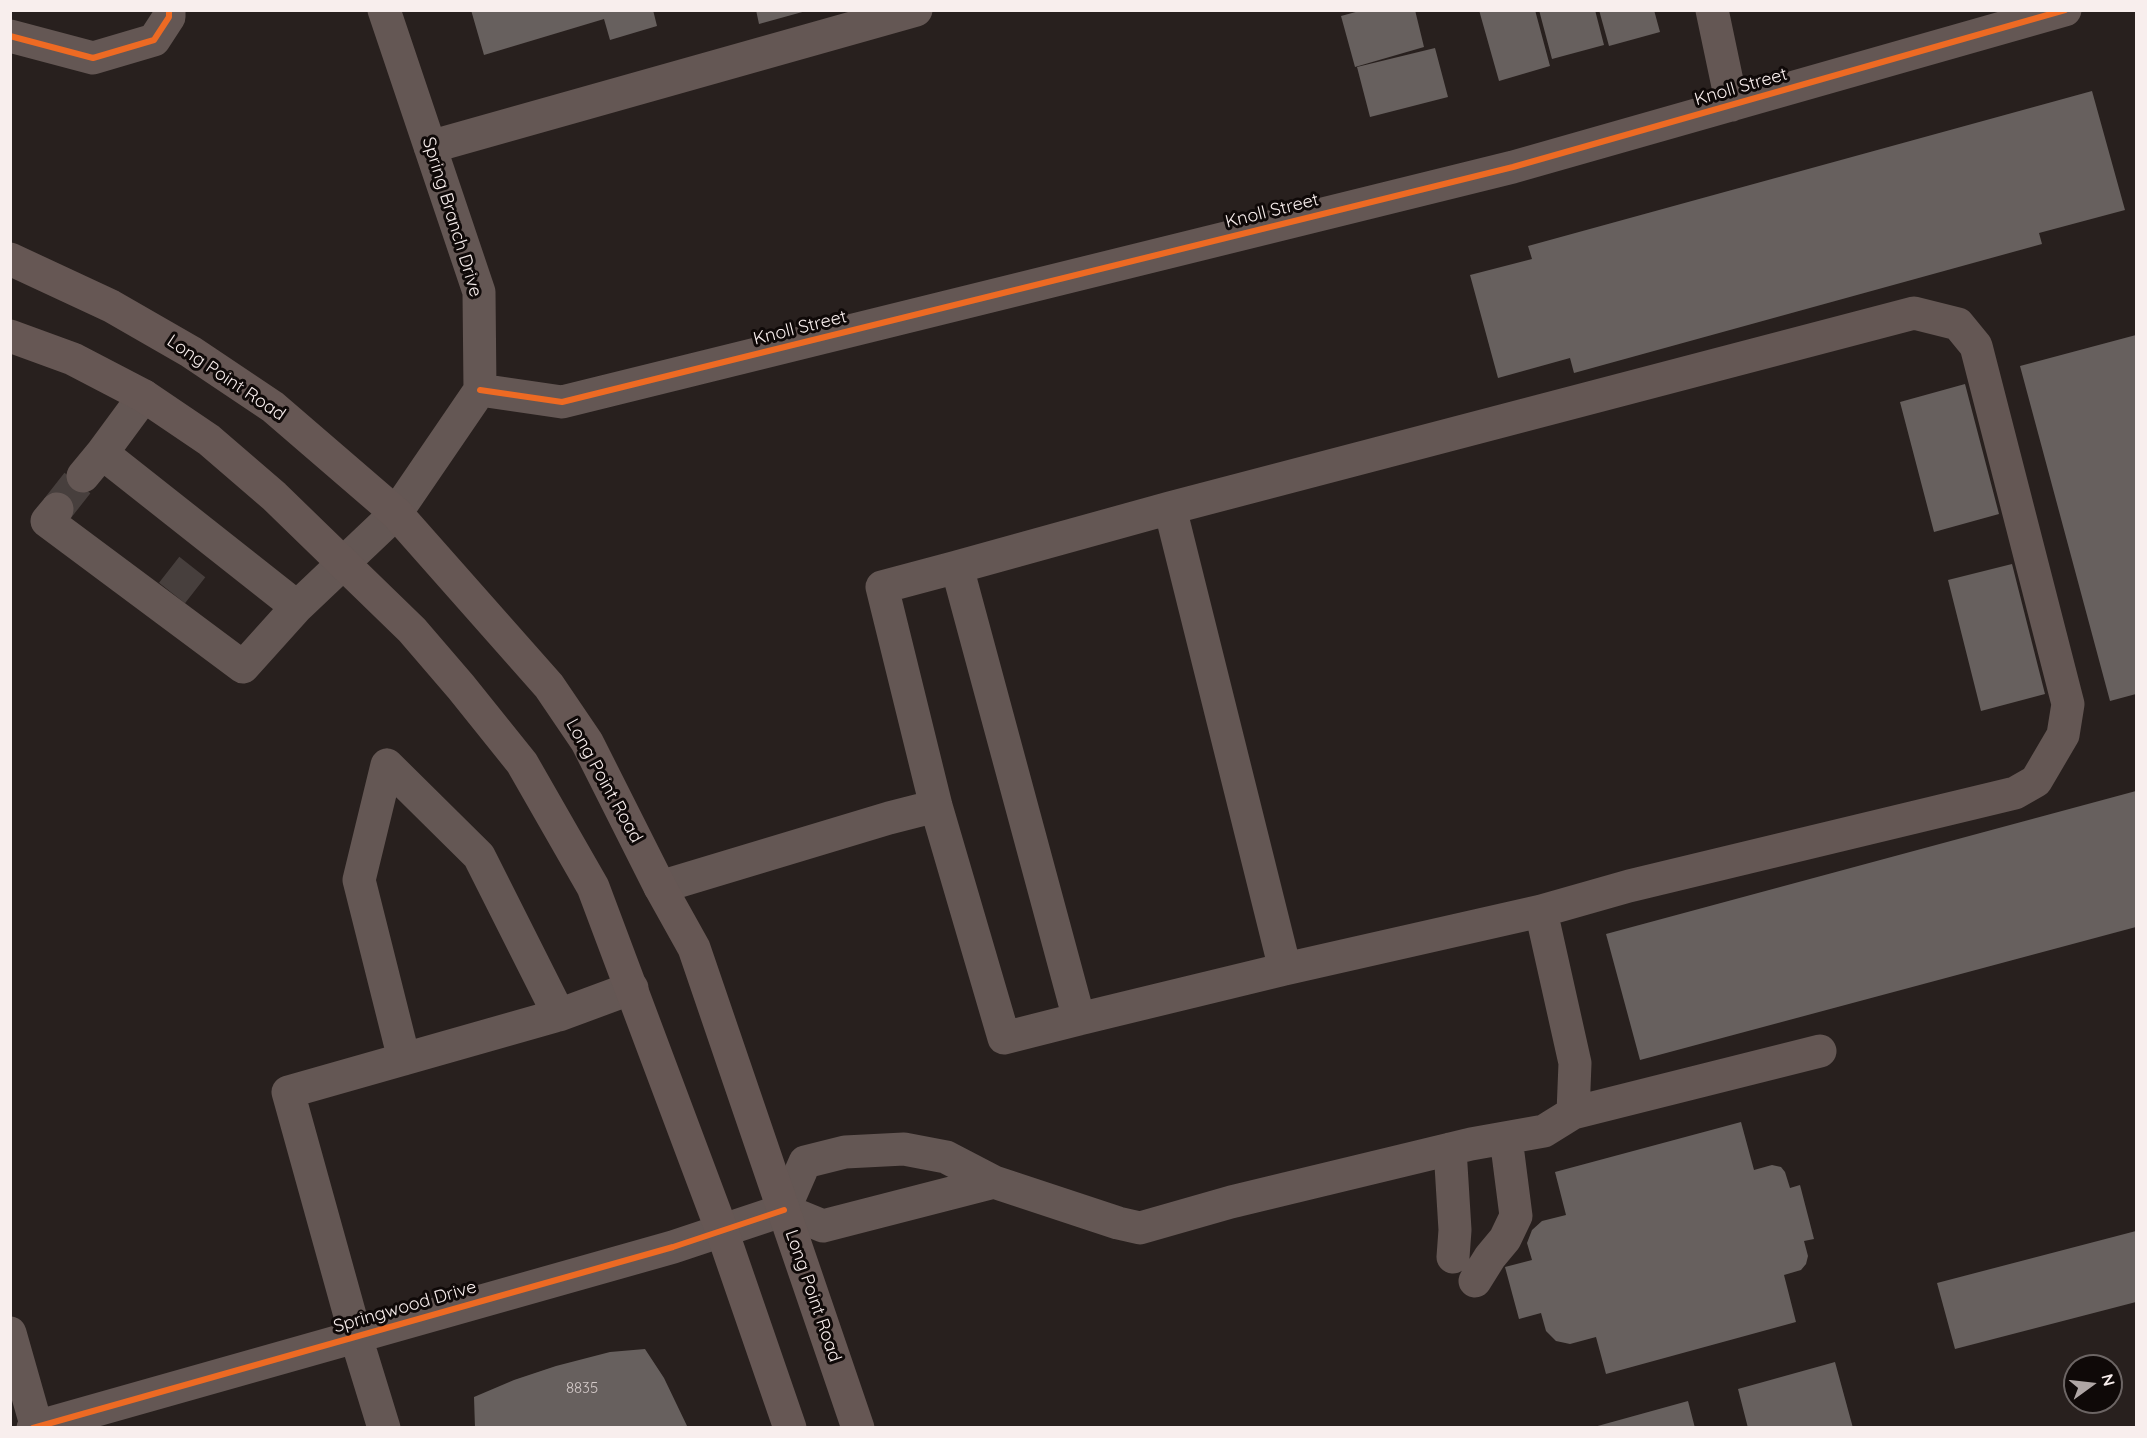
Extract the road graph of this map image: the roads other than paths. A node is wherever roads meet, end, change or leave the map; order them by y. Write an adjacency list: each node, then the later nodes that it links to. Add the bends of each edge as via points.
1 (169, 10): 6 (street, via 154,40 93,58)
2 (384, 10): 8 (street, Spring Branch Drive)
3 (916, 10): 8 (street)
4 (1712, 10): 7 (street)
5 (2065, 10): 7 (street, Knoll Street)
6 (10, 36)
7 (1732, 105): 11 (street, Knoll Street, via 1513,167 562,402)
8 (430, 147): 11 (street, Spring Branch Drive, via 479,292)
9 (10, 259): 15 (main road, Long Point Road, via 111,306 191,352 273,407)
10 (10, 336): 12 (main road, via 73,359)
11 (480, 390): 15 (street)
12 (144, 396): 16 (main road, via 209,440); 18 (street, via 92,464 205,550)
13 (1170, 508): 17 (street); 21 (street, via 1914,313 1958,324 1976,346 2068,704 2063,735 2036,781 2015,793 1641,883); 22 (street)
14 (57, 509): 18 (street, via 47,521 167,600 243,667)
15 (396, 513): 16 (street); 20 (main road, Long Point Road, via 549,686 587,742)
16 (344, 563): 18 (street); 23 (main road, via 412,630 522,763 593,887)
17 (957, 567): 19 (street, via 882,587); 25 (street)
18 (297, 607)
19 (936, 806): 20 (street); 25 (street, via 1004,1038)
20 (660, 887): 32 (main road, Long Point Road, via 694,948)
21 (1541, 911): 22 (street); 28 (street, via 1575,1063)
22 (1285, 969): 25 (street)
23 (632, 988): 24 (street); 33 (main road)
24 (559, 1015): 27 (street); 27 (street, via 479,856 387,765 359,880)
25 (1079, 1019)
26 (1820, 1051): 28 (street)
27 (404, 1059): 37 (street, via 288,1092)
28 (1573, 1113): 29 (street, via 1544,1131)
29 (1506, 1138): 30 (street); 35 (street, via 1516,1216)
30 (1450, 1149): 31 (street, via 1140,1227); 34 (street)
31 (994, 1182): 32 (street, via 823,1226); 32 (street, via 946,1157 904,1149 845,1152 805,1162)
32 (784, 1210): 33 (street, Springwood Drive); 41 (main road, Long Point Road)
33 (722, 1231): 37 (street, Springwood Drive); 40 (main road)
34 (1453, 1257)
35 (1475, 1281)
36 (10, 1334): 38 (street)
37 (356, 1337): 38 (street, Springwood Drive); 39 (street)
38 (36, 1427)
39 (384, 1428)
40 (790, 1428)
41 (858, 1428)

